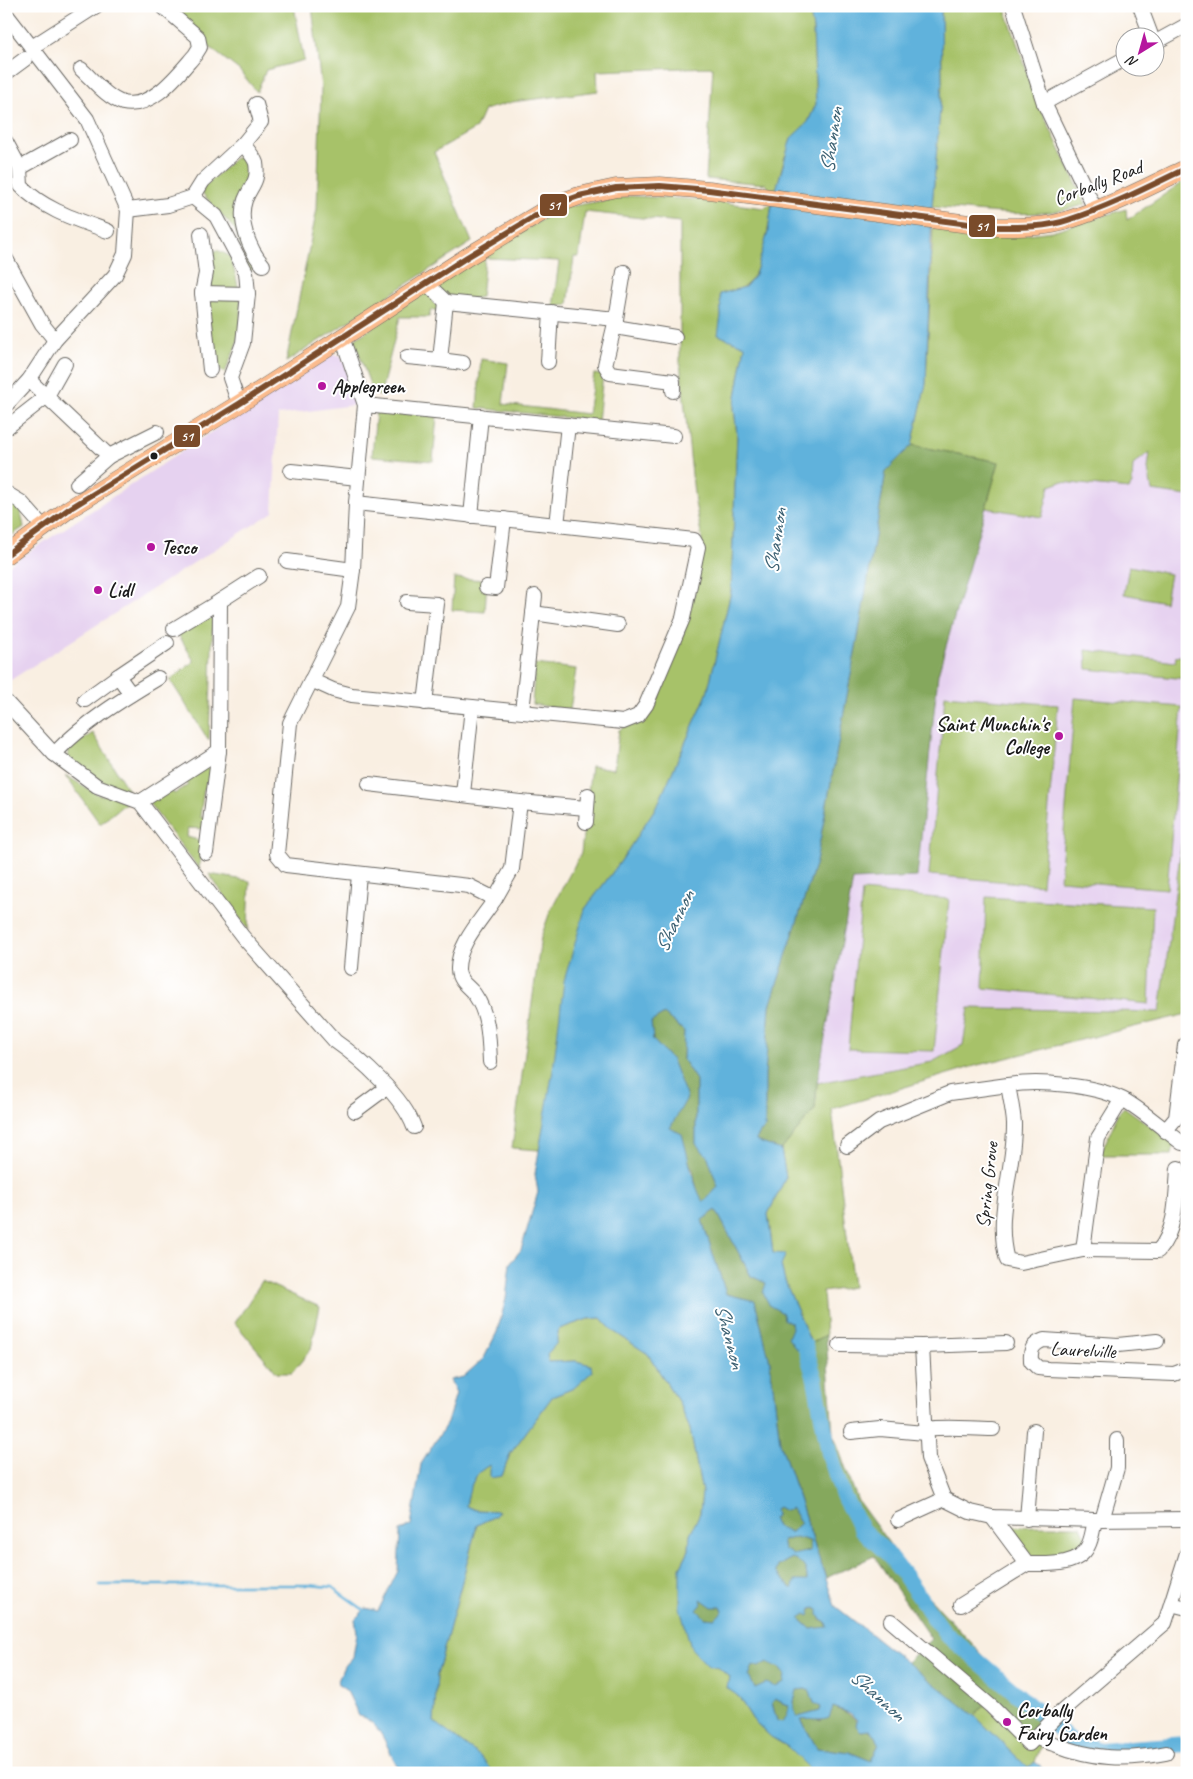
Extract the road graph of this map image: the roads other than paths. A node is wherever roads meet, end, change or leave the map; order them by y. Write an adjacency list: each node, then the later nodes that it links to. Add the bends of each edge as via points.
1 (96, 6): 9 (street)
2 (162, 6): 12 (street, via 198,37 200,47 196,55 152,97 136,103 123,102 109,95)
3 (1013, 6): 14 (street)
4 (1140, 6): 7 (street)
5 (6, 14): 9 (street)
6 (1187, 25): 8 (street)
7 (1148, 28)
8 (1166, 37)
9 (32, 46): 23 (street, via 87,118)
10 (25, 59): 13 (street)
11 (1116, 63): 14 (street)
12 (80, 69)
13 (6, 73)
14 (1044, 103): 22 (street)
15 (256, 104): 18 (street, via 260,122)
16 (70, 140): 19 (street)
17 (6, 142): 19 (street)
18 (243, 144): 21 (street, via 203,181); 27 (street, via 256,162 256,183 244,202 242,217 250,242)
19 (20, 168): 24 (street, via 21,186 31,196 62,213)
20 (1187, 168): 22 (main road, Corbally Road)
21 (193, 197): 23 (street, via 168,205); 31 (street, via 216,216 246,272)
22 (1095, 209): 29 (main road, Corbally Road, via 1066,221 992,227 660,186 616,188 554,205)
23 (128, 210): 37 (street, via 121,266)
24 (108, 231)
25 (200, 234): 30 (street, via 206,273)
26 (6, 259): 37 (street, via 42,324)
27 (263, 265)
28 (624, 272): 34 (street)
29 (426, 283): 32 (street); 35 (main road, Corbally Road)
30 (202, 293): 31 (street); 43 (street)
31 (248, 294): 47 (street, via 242,343 230,378)
32 (446, 302): 33 (street); 39 (street)
33 (551, 312): 34 (street); 40 (street)
34 (616, 323): 36 (street); 45 (street, via 605,365 610,373)
35 (342, 337): 47 (main road, Corbally Road); 49 (street)
36 (675, 337)
37 (55, 340): 44 (street)
38 (407, 357): 39 (street)
39 (440, 360): 41 (street)
40 (548, 362)
41 (463, 363)
42 (64, 364): 46 (street)
43 (210, 370)
44 (29, 380): 46 (street); 48 (street)
45 (673, 382)
46 (47, 396): 52 (street); 55 (street)
47 (240, 404): 64 (main road, Corbally Road, via 69,509)
48 (6, 405)
49 (366, 405): 50 (street); 57 (street)
50 (481, 416): 51 (street); 61 (street)
51 (568, 425): 54 (street); 63 (street)
52 (6, 428)
53 (157, 432): 55 (street)
54 (674, 436)
55 (109, 456): 58 (street)
56 (291, 472): 57 (street)
57 (358, 478): 60 (street)
58 (77, 484)
59 (6, 493): 64 (street, via 22,502)
60 (356, 503): 61 (street); 67 (street)
61 (471, 516): 62 (street)
62 (504, 519): 63 (street); 69 (street, via 496,588)
63 (557, 525): 85 (street, via 694,540 698,547 684,618 646,706 638,716 623,722)
64 (44, 528): 65 (main road, Corbally Road)
65 (6, 555)
66 (287, 561): 67 (street)
67 (353, 570): 79 (street, via 348,607)
68 (259, 576): 71 (street)
69 (486, 587)
70 (535, 596): 73 (street)
71 (220, 601): 75 (street); 86 (street)
72 (407, 602): 83 (street, via 443,604)
73 (533, 613): 74 (street); 85 (street)
74 (618, 625)
75 (174, 628)
76 (167, 643): 77 (street)
77 (118, 676): 80 (street); 81 (street)
78 (158, 678): 80 (street)
79 (311, 680): 83 (street, via 352,695); 94 (street, via 290,723 276,854 286,865)
80 (131, 694): 87 (street, via 71,737)
81 (85, 700)
82 (6, 702): 87 (street)
83 (425, 703): 84 (street)
84 (472, 707): 85 (street); 89 (street)
85 (522, 711)
86 (219, 751): 90 (street); 93 (street)
87 (54, 754): 90 (street, via 97,786)
88 (369, 784): 89 (street)
89 (463, 794): 91 (street)
90 (140, 802): 100 (street, via 243,937 335,1041 349,1050)
91 (520, 802): 92 (street); 95 (street, via 512,869)
92 (587, 809)
93 (206, 853)
94 (360, 874): 95 (street, via 469,886); 96 (street)
95 (495, 899): 98 (street, via 471,935 458,968 462,982 475,995 489,1027)
96 (351, 968)
97 (1185, 1044): 104 (street, via 1176,1118)
98 (490, 1062)
99 (1008, 1085): 101 (street, via 1059,1083); 106 (street, via 941,1096 879,1122); 108 (street, Spring Grove, via 1014,1123 1001,1221 1007,1260 1021,1263)
100 (386, 1088): 102 (street); 103 (street, via 409,1114)
101 (1122, 1099): 104 (street); 108 (street, via 1098,1138)
102 (355, 1111)
103 (414, 1127)
104 (1165, 1131): 105 (street)
105 (1187, 1144)
106 (847, 1146)
107 (1178, 1168): 108 (street, via 1174,1210 1165,1244 1158,1251)
108 (1083, 1250)
109 (1157, 1341): 113 (street, Laurelville, via 1118,1345 1044,1340 1036,1342 1030,1350 1031,1361 1038,1368 1048,1369 1174,1374)
110 (1006, 1343): 112 (street)
111 (840, 1345): 112 (street)
112 (922, 1346): 115 (street)
113 (1187, 1369)
114 (993, 1429): 115 (street, via 954,1426)
115 (926, 1431): 117 (street, via 880,1429); 119 (street, via 928,1458)
116 (1034, 1431): 122 (street)
117 (851, 1432)
118 (1116, 1440): 124 (street, via 1117,1468)
119 (944, 1499): 120 (street, via 970,1512); 123 (street)
120 (992, 1517): 122 (street); 126 (street)
121 (1187, 1518): 124 (street)
122 (1027, 1519): 124 (street)
123 (898, 1520)
124 (1099, 1520): 126 (street, via 1088,1547 1078,1558 1058,1563)
125 (1187, 1553): 127 (street)
126 (1027, 1564): 128 (street)
127 (1171, 1604): 129 (street); 131 (street, via 1165,1622)
128 (961, 1605)
129 (1187, 1608)
130 (891, 1621): 131 (street, via 992,1707 1029,1744)
131 (1036, 1736): 132 (street, via 1077,1754 1105,1757)
132 (1166, 1753)

